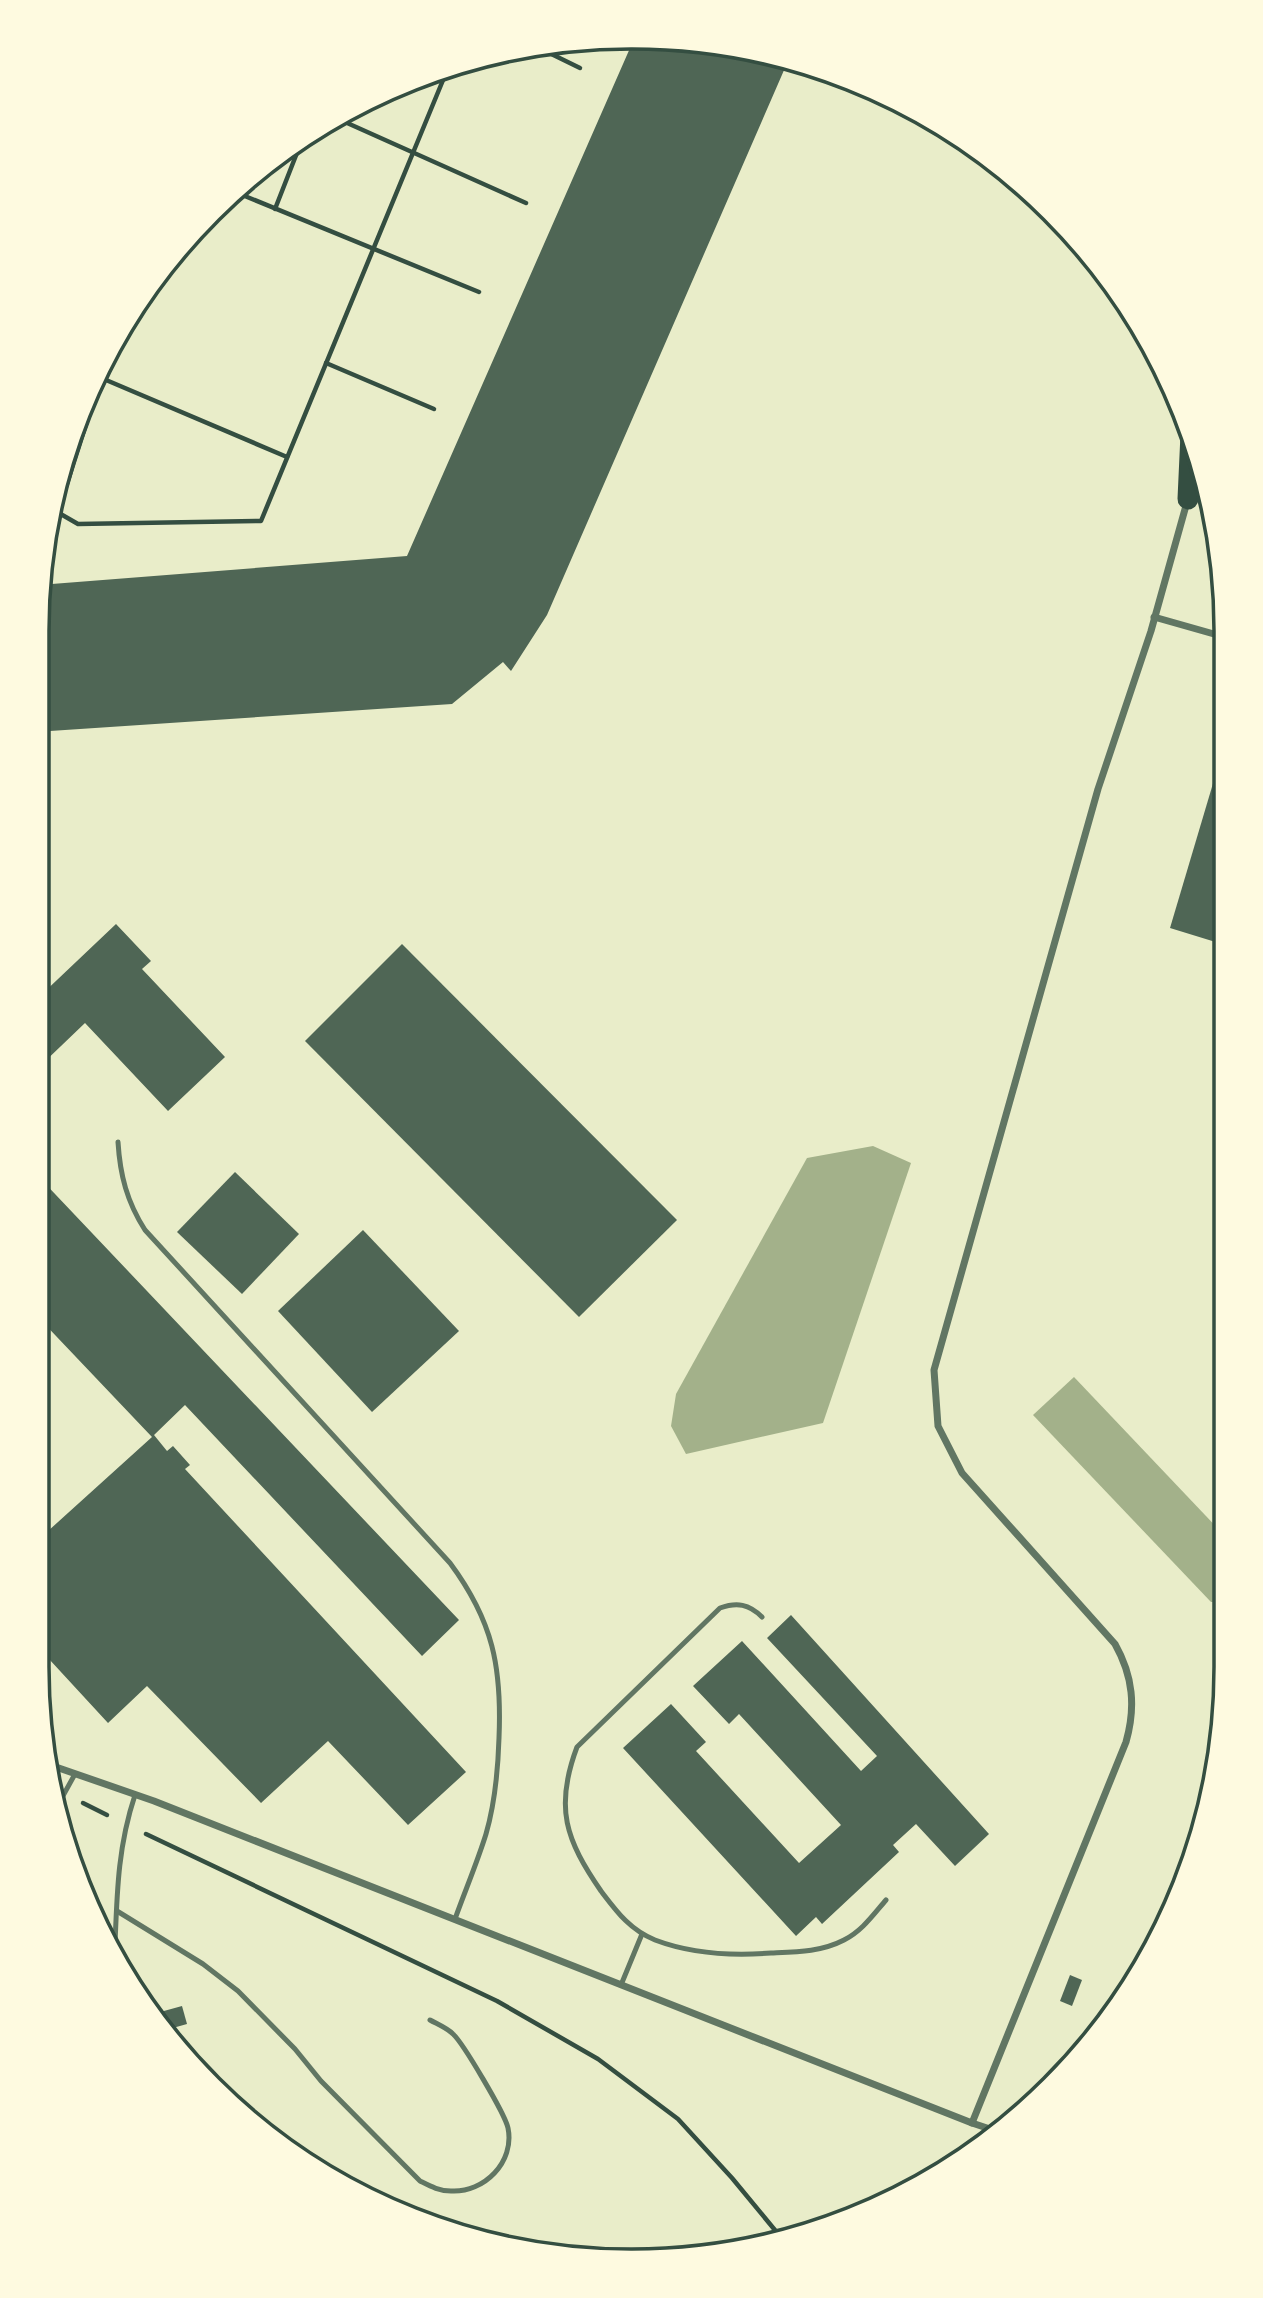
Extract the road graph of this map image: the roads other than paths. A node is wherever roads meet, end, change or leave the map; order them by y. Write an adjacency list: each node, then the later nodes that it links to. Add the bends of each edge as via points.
1 (1190, 466): 3 (highway)
2 (1196, 489): 3 (highway)
3 (1188, 499): 4 (street)
4 (1154, 617): 5 (street); 19 (street, via 1098,789 934,1370 938,1426 962,1473 1115,1644 1133,1700 1126,1742)
5 (1214, 634)
6 (118, 1142): 14 (lane, via 127,1195 145,1230 450,1563 477,1604 496,1661 501,1696 499,1758 486,1833)
7 (762, 1617): 15 (lane, via 743,1604 720,1608 577,1747 569,1768 565,1810 579,1859 619,1916)
8 (58, 1768): 9 (street)
9 (75, 1774): 10 (street); 11 (lane)
10 (135, 1795): 13 (lane, via 120,1855); 14 (street)
11 (64, 1796)
12 (886, 1900): 15 (lane, via 860,1930 814,1950 746,1955 703,1952)
13 (117, 1911): 16 (lane); 18 (lane, via 203,1964 237,1991 420,2180 433,2188 464,2191 479,2186 502,2164 508,2130 503,2114 454,2035)
14 (455, 1920): 17 (street)
15 (642, 1934): 17 (lane)
16 (116, 1936)
17 (621, 1985): 19 (street)
18 (430, 2020)
19 (972, 2123): 20 (street)
20 (987, 2128)

